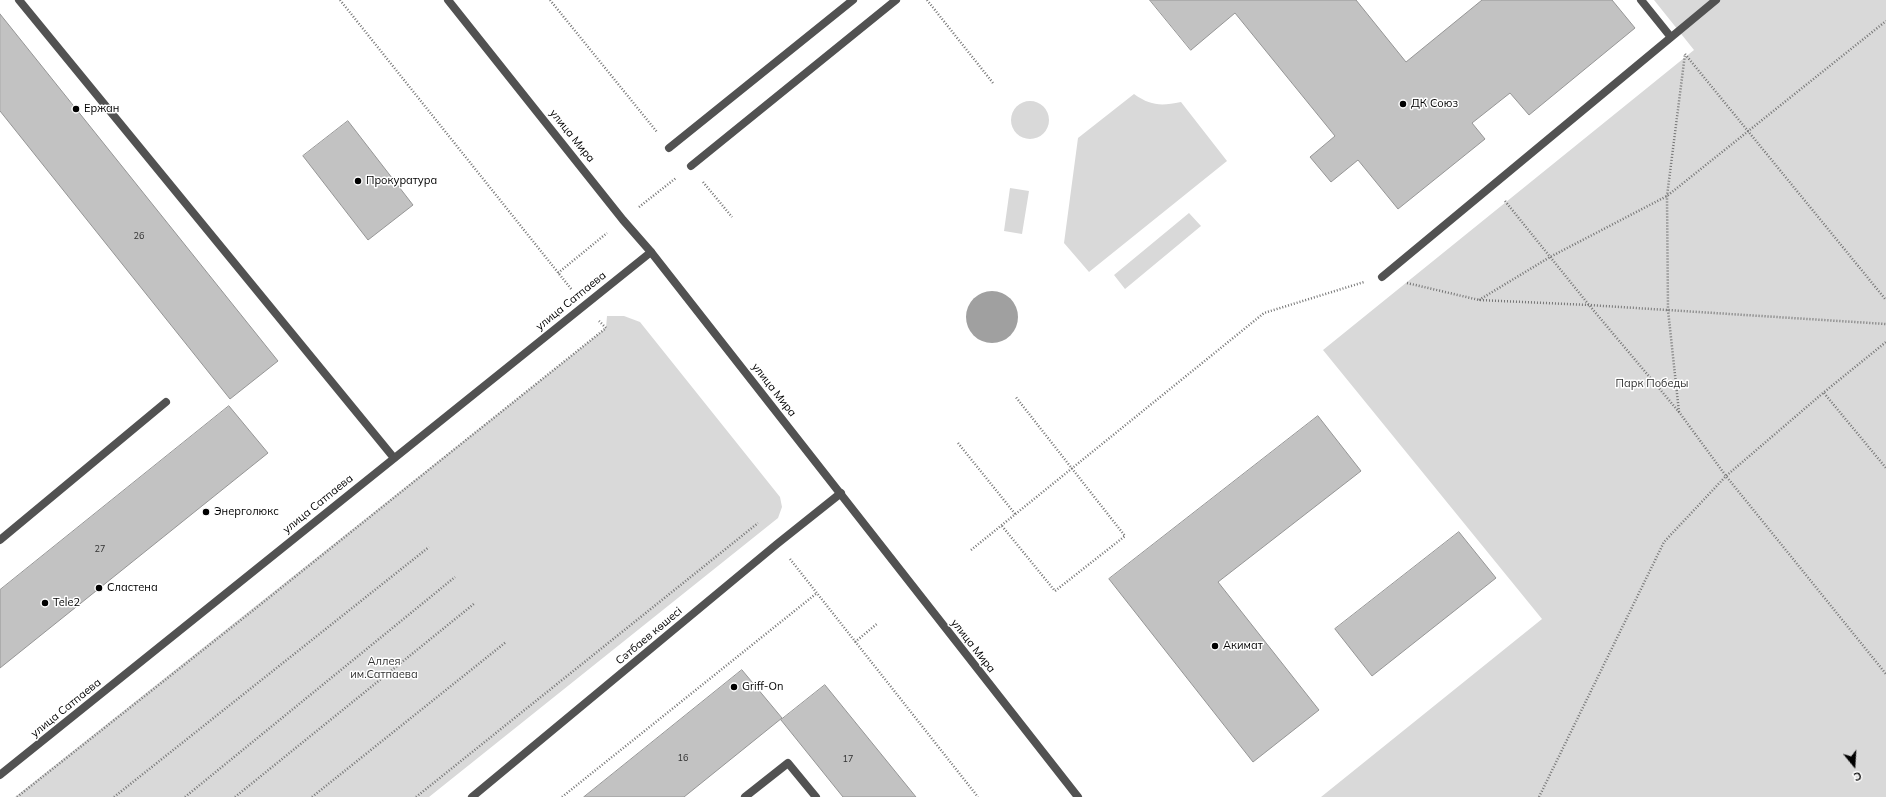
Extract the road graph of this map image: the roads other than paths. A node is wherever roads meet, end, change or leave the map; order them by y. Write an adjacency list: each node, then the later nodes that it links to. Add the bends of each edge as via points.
1 (19, 0): 13 (street)
2 (448, 0): 10 (street, улица Мира)
3 (853, 0): 8 (street)
4 (896, 0): 9 (street)
5 (1641, 0): 7 (street)
6 (1716, 0): 7 (street)
7 (1670, 36): 11 (street)
8 (669, 148)
9 (691, 166)
10 (651, 252): 13 (street, улица Сатпаева); 14 (street, улица Мира)
11 (1382, 277)
12 (166, 402): 15 (street)
13 (394, 458): 16 (street, улица Сатпаева)
14 (841, 494): 17 (street, Сәтбаев көшесі); 20 (street, улица Мира)
15 (2, 534)
16 (0, 775)
17 (472, 797)
18 (745, 797): 19 (street, via 788,763)
19 (816, 797)
20 (1078, 797)

